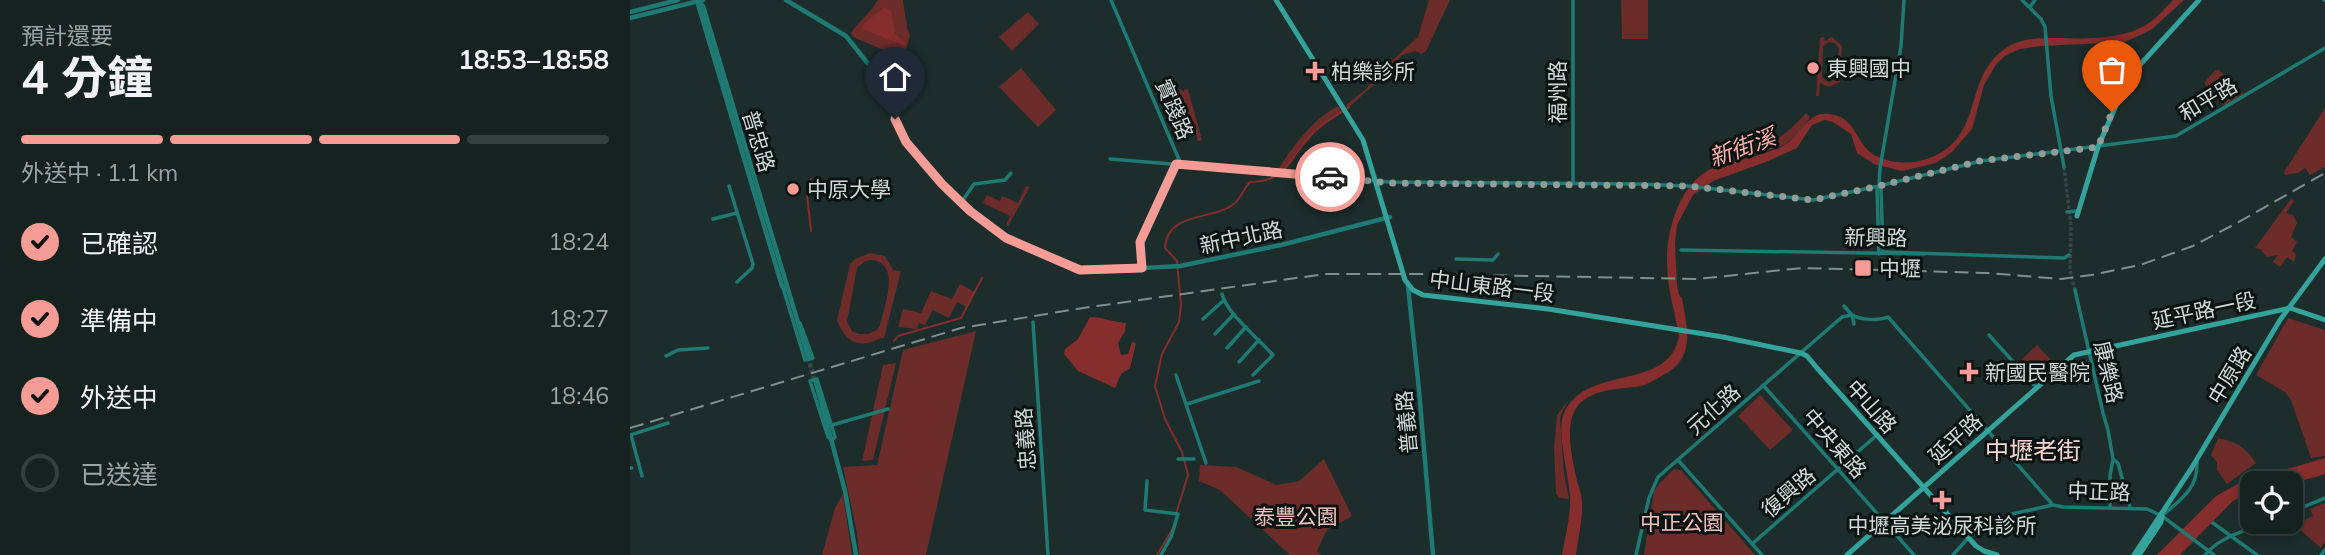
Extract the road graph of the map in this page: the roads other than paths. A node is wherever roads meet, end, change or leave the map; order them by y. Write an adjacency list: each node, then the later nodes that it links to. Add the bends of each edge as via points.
1 (678, 0): 12 (street)
2 (786, 0): 25 (street, 新中北路, via 846,36 877,75 906,142)
3 (1111, 0): 18 (street, 實踐路, via 1180,162)
4 (1276, 0): 21 (main road, 中山東路一段, via 1363,140)
5 (1573, 0): 22 (street, 福州路)
6 (1904, 0): 24 (street, via 1902,46)
7 (2022, 0): 11 (street)
8 (2035, 0): 11 (street)
9 (2199, 0): 15 (main road, via 2128,78)
10 (699, 1): 13 (street); 40 (street, 普忠路)
11 (2030, 7): 16 (street, via 2043,22)
12 (630, 12)
13 (630, 18)
14 (2325, 48): 15 (street, 和平路, via 2176,136)
15 (2098, 147): 16 (street, 和平路); 28 (main road)
16 (2061, 151): 19 (street); 24 (street, 和平路, via 1980,161)
17 (1110, 159): 18 (street, 和平路)
18 (1176, 164): 21 (street, 和平路); 37 (street, 實踐路, via 1140,242)
19 (2064, 167)
20 (1011, 173): 25 (street, via 1005,180 974,184)
21 (1376, 181): 22 (street, 和平路); 39 (main road, 中山東路一段)
22 (1573, 184): 24 (street, 和平路, via 1688,186 1813,200)
23 (729, 186): 27 (street)
24 (1879, 186): 32 (street)
25 (961, 203): 37 (street, 新中北路, via 1006,238 1072,268)
26 (2067, 212): 28 (street)
27 (737, 213): 30 (street); 38 (street, via 753,264)
28 (2076, 214)
29 (1390, 217): 37 (street, 新中北路, via 1282,245 1178,266)
30 (713, 219)
31 (1681, 250): 32 (street, 新興路)
32 (1882, 253): 34 (street, 新興路)
33 (1498, 254): 35 (street, via 1493,260)
34 (2069, 255)
35 (1456, 259)
36 (2325, 259): 45 (main road, 中原路)
37 (1142, 268)
38 (737, 282)
39 (1408, 286): 59 (main road, 中山東路一段, via 1423,295 1559,310); 105 (street, 普義路)
40 (785, 288): 40 (street, via 805,360 813,358); 61 (street, 普忠路)
41 (2075, 290): 58 (street, 康樂路)
42 (1222, 294): 43 (street)
43 (1224, 300): 46 (street); 48 (street)
44 (1844, 306): 47 (street)
45 (2290, 308): 49 (main road); 58 (main road, 延平路一段); 82 (main road, 中原路)
46 (1234, 314): 52 (street); 53 (street)
47 (1852, 315): 51 (street); 59 (street, 元化路, via 1843,317); 73 (street, 中正路, via 1888,317)
48 (1203, 319)
49 (2325, 320)
50 (1033, 322): 103 (street, 忠義路)
51 (1854, 324)
52 (1247, 327): 55 (street); 57 (street)
53 (1215, 334)
54 (1989, 335): 68 (street)
55 (1259, 340): 62 (street); 63 (street, via 1273,355)
56 (709, 348): 60 (street, via 678,350)
57 (1227, 348)
58 (2088, 351): 68 (main road, 延平路, via 2068,359); 80 (street, 康樂路)
59 (1801, 353): 67 (street, 元化路); 75 (main road, 中山路)
60 (666, 356)
61 (808, 356)
62 (1239, 362)
63 (1253, 374)
64 (1176, 375): 69 (street)
65 (1259, 381): 69 (street)
66 (816, 383): 76 (street)
67 (1763, 384): 81 (street, 元化路); 84 (street, 中央東路)
68 (2036, 387): 73 (main road, 延平路)
69 (1187, 404): 83 (street)
70 (888, 409): 72 (street)
71 (668, 422): 74 (street)
72 (832, 425): 76 (street); 76 (street, via 817,379 810,381)
73 (1988, 429): 87 (main road, 延平路); 89 (street, 中正路)
74 (630, 435): 77 (street)
75 (1877, 435): 84 (street, 復興路); 87 (main road, 中山路)
76 (832, 440): 102 (street)
77 (632, 452): 85 (street)
78 (1178, 459): 79 (street)
79 (1189, 459)
80 (2113, 459): 90 (street, 康樂路); 91 (street, 康樂路, via 2121,470)
81 (1678, 460): 99 (street); 106 (street, 元化路, via 1655,481)
82 (2197, 460): 93 (main road, 中原路); 93 (street, 中原路, via 2192,489)
83 (1206, 463)
84 (1838, 469): 94 (street, 中央東路); 99 (street, 復興路)
85 (642, 476)
86 (1147, 481): 104 (street, via 1144,510 1176,514 1171,537)
87 (1923, 487): 94 (main road, 延平路); 97 (main road, 中山路)
88 (2325, 498): 92 (street)
89 (2053, 505): 90 (street, 中正路); 97 (street, via 2012,514)
90 (2110, 507): 91 (street, 中正路)
91 (2130, 507): 93 (street, 中正路)
92 (2303, 507)
93 (2162, 516): 101 (street, 中正路); 112 (main road)
94 (1884, 522): 108 (main road, 延平路); 109 (street, 中央東路)
95 (2213, 523): 98 (street)
96 (2240, 534): 98 (street)
97 (1969, 537): 110 (street); 111 (main road, 中山路, via 1984,551)
98 (2232, 537): 101 (street); 114 (street)
99 (1752, 544): 107 (street)
100 (2325, 550): 115 (street)
101 (2207, 553): 113 (street)
102 (856, 555)
103 (1048, 555)
104 (1160, 555)
105 (1433, 555)
106 (1636, 555)
107 (1762, 555)
108 (1847, 555)
109 (1914, 555)
110 (1953, 555)
111 (1997, 555)
112 (2136, 555)
113 (2214, 555)
114 (2257, 555)
115 (2322, 555)

